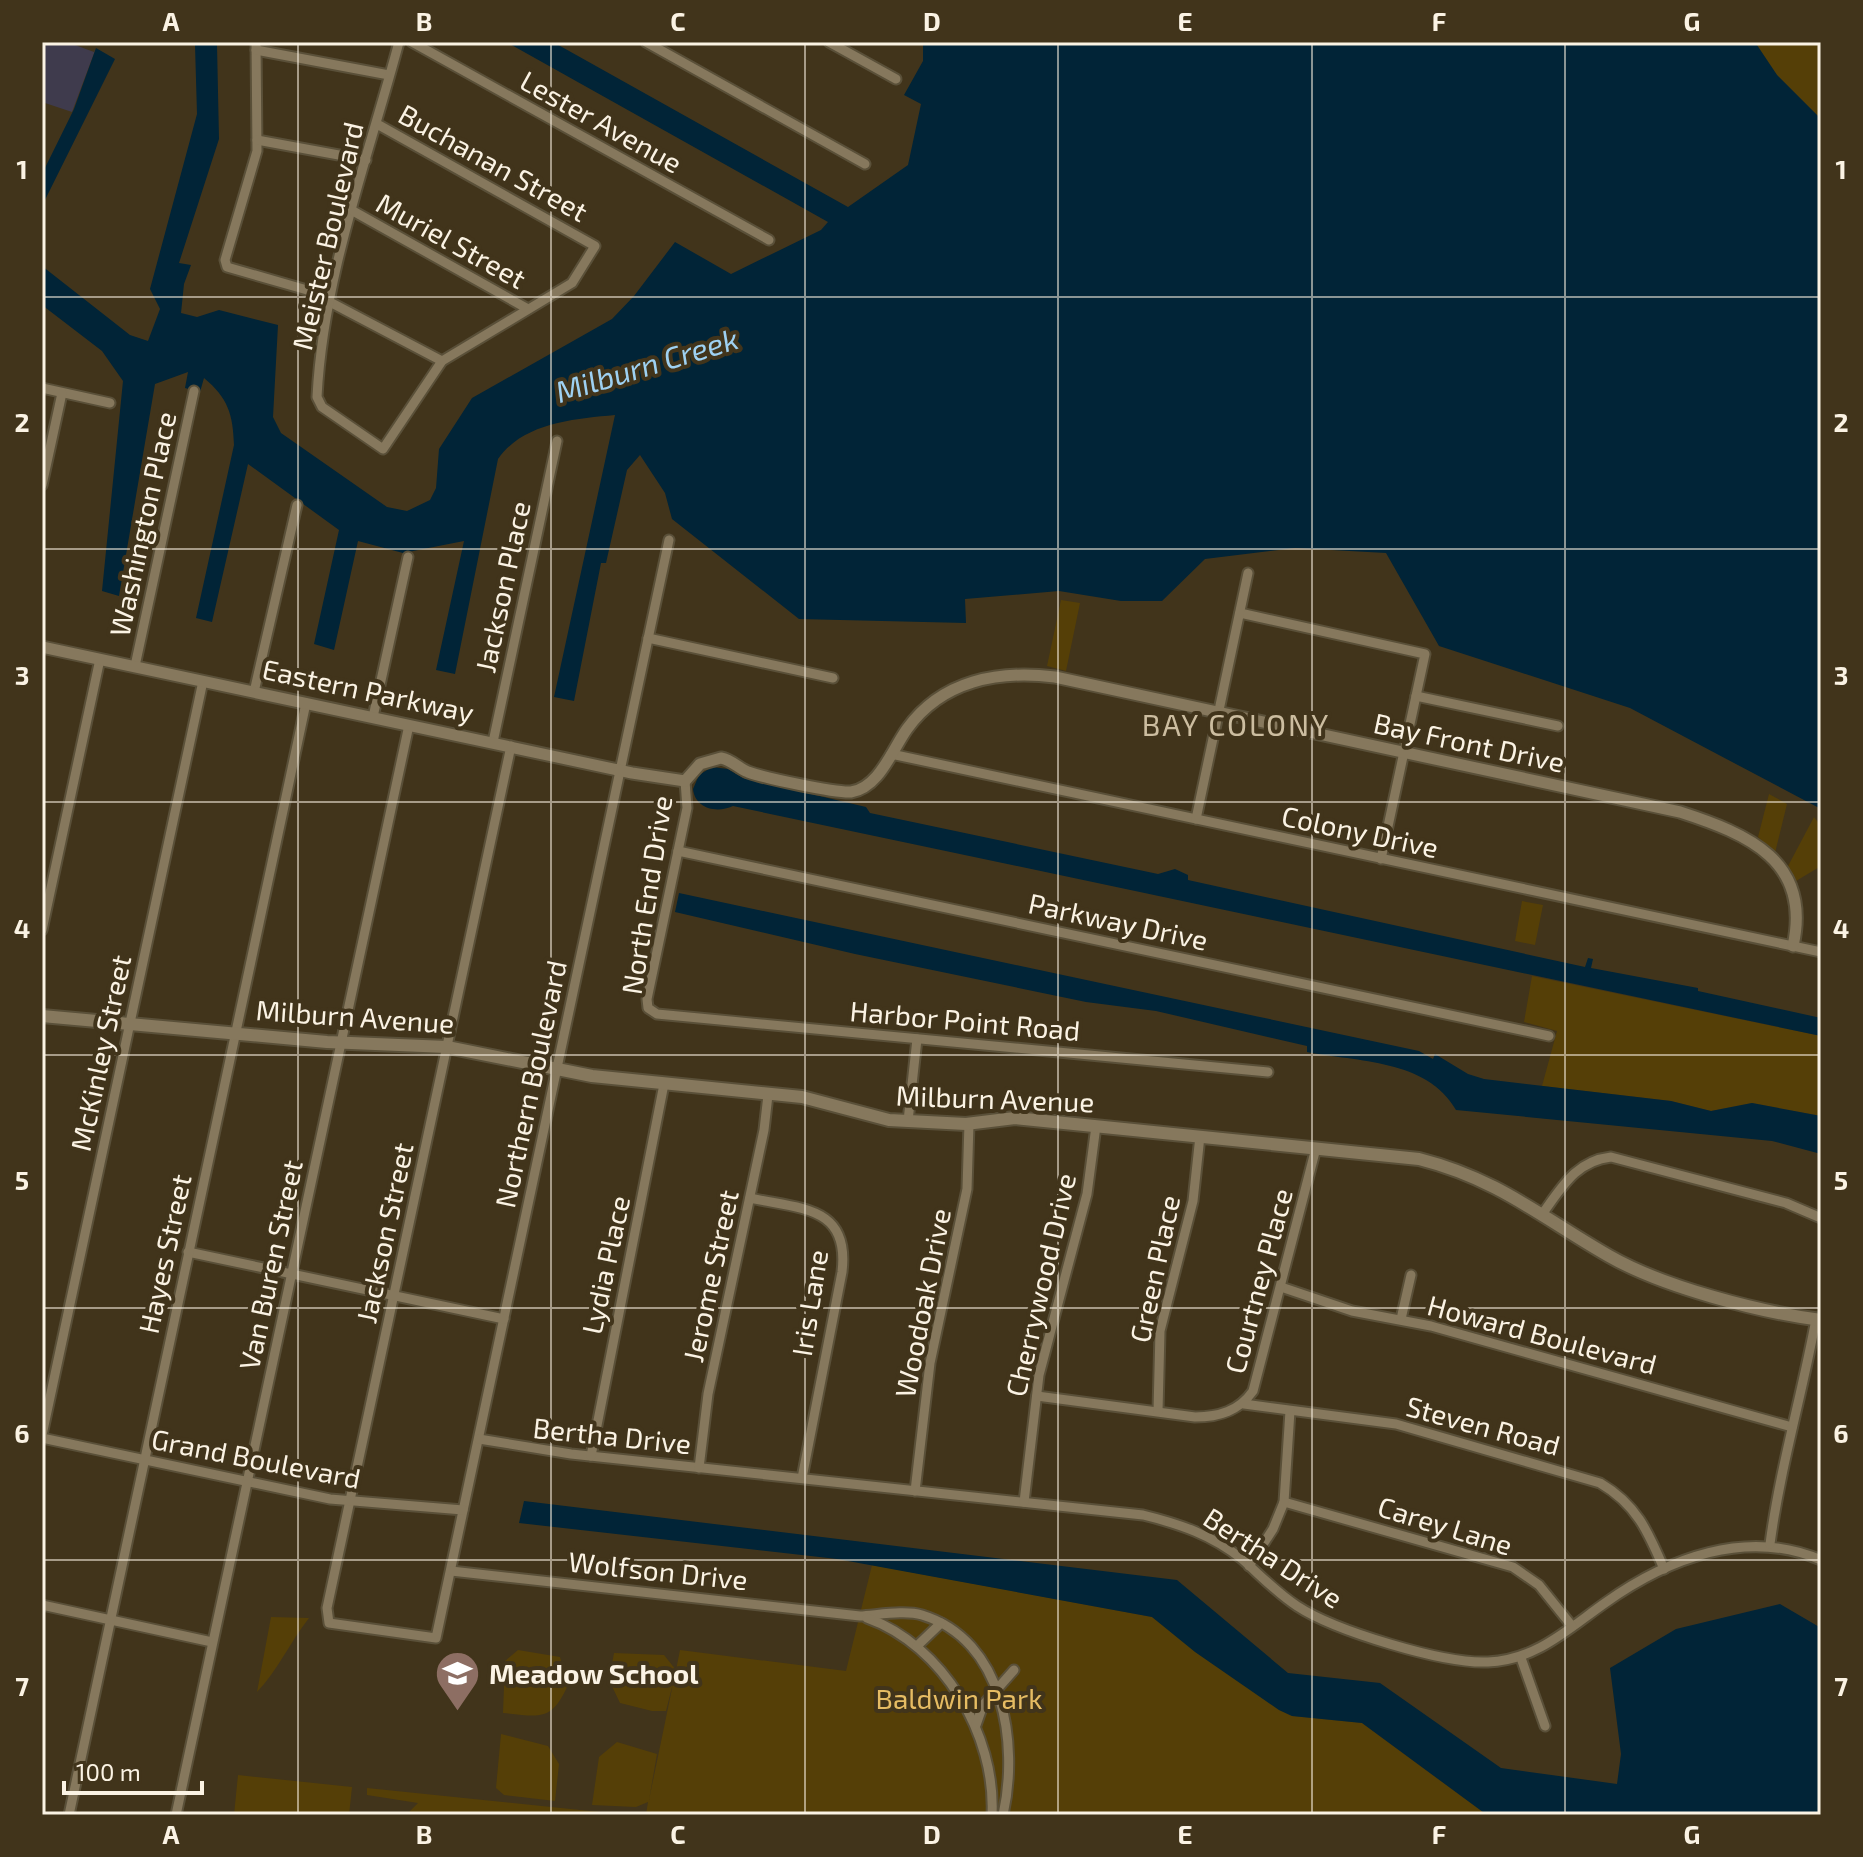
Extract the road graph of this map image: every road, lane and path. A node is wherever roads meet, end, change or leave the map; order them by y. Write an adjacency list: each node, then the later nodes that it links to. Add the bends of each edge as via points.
1 (399, 42): 6 (street, Meister Boulevard)
2 (412, 42): 13 (street, Lester Avenue)
3 (646, 42): 11 (street)
4 (829, 42): 7 (street)
5 (256, 46): 6 (street); 9 (street)
6 (389, 75): 8 (street, Meister Boulevard)
7 (896, 79)
8 (377, 124): 10 (street, Meister Boulevard); 15 (street, Buchanan Street, via 595,246 572,283)
9 (257, 140): 10 (street); 14 (street, via 225,260 230,270)
10 (366, 160): 12 (street, Meister Boulevard)
11 (865, 164)
12 (353, 211): 14 (street, Meister Boulevard); 15 (street, Muriel Street)
13 (769, 240)
14 (330, 301): 16 (street); 16 (street, Meister Boulevard, via 317,397 322,407 383,449)
15 (528, 309): 16 (street)
16 (442, 361)
17 (42, 388): 19 (street)
18 (194, 391): 31 (street, Washington Place)
19 (62, 393): 20 (street); 22 (street)
20 (110, 403)
21 (557, 441): 41 (street, Jackson Place)
22 (42, 485)
23 (297, 505): 34 (street)
24 (669, 540): 28 (street, Northern Boulevard)
25 (408, 557): 38 (street)
26 (1248, 573): 27 (street)
27 (1240, 613): 35 (street, via 1425,654); 37 (street)
28 (648, 638): 32 (street); 45 (street, Northern Boulevard)
29 (42, 647): 30 (street, Eastern Parkway)
30 (100, 659): 31 (street, Eastern Parkway); 50 (street)
31 (135, 666): 33 (street, Eastern Parkway)
32 (833, 678)
33 (203, 681): 34 (street, Eastern Parkway); 55 (street, McKinley Street)
34 (254, 692): 36 (street, Eastern Parkway)
35 (1416, 696): 40 (street); 44 (street)
36 (306, 703): 38 (street, Eastern Parkway); 56 (street, Hayes Street)
37 (1219, 714): 43 (street, Bay Front Drive, via 1055,677 1001,674 974,680 941,697 908,727); 44 (street, Bay Front Drive); 47 (street)
38 (373, 717): 39 (street, Eastern Parkway)
39 (409, 725): 41 (street, Eastern Parkway); 59 (street, Van Buren Street)
40 (1558, 726)
41 (493, 742): 42 (street, Eastern Parkway)
42 (511, 746): 45 (street, Eastern Parkway); 60 (street, Jackson Street)
43 (891, 754): 46 (street, Bay Front Drive, via 873,781 853,791 748,772 721,758 700,764); 47 (street, Colony Drive)
44 (1404, 754): 49 (street); 51 (street, Bay Front Drive, via 1680,812 1733,829 1779,866 1793,891 1798,917)
45 (620, 770): 46 (street, Eastern Parkway); 61 (street, Northern Boulevard)
46 (685, 781): 48 (street, North End Drive, via 687,808)
47 (1196, 819): 49 (street, Colony Drive)
48 (678, 851): 53 (street, North End Drive, via 647,999 648,1008); 57 (street, Parkway Drive)
49 (1381, 859): 51 (street, Colony Drive)
50 (42, 930)
51 (1793, 946): 52 (street, Colony Drive)
52 (1821, 952)
53 (657, 1014): 58 (street, Harbor Point Road)
54 (42, 1016): 55 (main road, Milburn Avenue)
55 (130, 1023): 56 (main road, Milburn Avenue); 86 (street, McKinley Street)
56 (235, 1033): 59 (main road, Milburn Avenue); 73 (street, Hayes Street)
57 (1549, 1036)
58 (917, 1039): 62 (street, Harbor Point Road); 65 (street)
59 (341, 1042): 60 (main road, Milburn Avenue); 74 (street, Van Buren Street)
60 (447, 1047): 61 (main road, Milburn Avenue); 77 (street, Jackson Street)
61 (557, 1068): 63 (main road, Milburn Avenue); 78 (street, Northern Boulevard)
62 (1268, 1072)
63 (664, 1084): 64 (main road, Milburn Avenue); 88 (street, Lydia Place)
64 (768, 1095): 65 (main road, Milburn Avenue, via 802,1097); 70 (street, Jerome Street)
65 (908, 1121): 66 (main road, Milburn Avenue)
66 (969, 1123): 67 (main road, Milburn Avenue, via 1015,1118); 93 (street, Woodoak Drive, via 967,1189 930,1363)
67 (1096, 1126): 68 (main road, Milburn Avenue); 81 (street, Cherrywood Drive, via 1087,1194 1042,1359)
68 (1200, 1136): 69 (main road, Milburn Avenue); 83 (street, Green Place, via 1193,1201 1160,1331)
69 (1316, 1148): 71 (main road, Milburn Avenue, via 1443,1165 1505,1190); 76 (street, Courtney Place)
70 (750, 1198): 90 (street, Jerome Street, via 708,1394); 91 (street, Iris Lane, via 816,1212 835,1225 843,1241 842,1272)
71 (1543, 1213): 72 (street, via 1576,1170 1611,1157 1786,1203); 80 (main road, Milburn Avenue, via 1645,1274)
72 (1821, 1218)
73 (188, 1252): 74 (street); 89 (street, Hayes Street)
74 (291, 1274): 77 (street); 92 (street, Van Buren Street)
75 (1411, 1275): 79 (street)
76 (1281, 1287): 79 (street, Howard Boulevard, via 1352,1311); 82 (street, Courtney Place, via 1253,1391)
77 (394, 1296): 78 (street); 94 (street, Jackson Street)
78 (504, 1319): 87 (street, Northern Boulevard)
79 (1401, 1319): 85 (street, Howard Boulevard)
80 (1818, 1319): 85 (street)
81 (1037, 1396): 83 (street, Courtney Place); 95 (street, Cherrywood Drive)
82 (1244, 1404): 83 (street, Courtney Place, via 1211,1417); 84 (street, Steven Road)
83 (1158, 1411)
84 (1290, 1411): 96 (street); 101 (street, Steven Road, via 1396,1424 1600,1483 1637,1512)
85 (1792, 1427): 98 (street)
86 (42, 1437): 89 (street, Grand Boulevard)
87 (479, 1439): 88 (street, Bertha Drive); 97 (street, Northern Boulevard)
88 (591, 1456): 90 (street, Bertha Drive)
89 (144, 1460): 92 (street, Grand Boulevard); 105 (street, Hayes Street)
90 (699, 1468): 91 (street, Bertha Drive)
91 (802, 1478): 93 (street, Bertha Drive)
92 (247, 1481): 94 (street, Grand Boulevard); 109 (street, Van Buren Street)
93 (915, 1491): 95 (street, Bertha Drive)
94 (351, 1501): 97 (street, Grand Boulevard); 108 (street, Jackson Street, via 327,1608 329,1623)
95 (1024, 1502): 100 (street, Bertha Drive, via 1178,1523 1210,1537)
96 (1284, 1502): 100 (street); 107 (street, Carey Lane, via 1513,1567 1539,1585)
97 (463, 1510): 102 (street, Northern Boulevard)
98 (1770, 1544): 99 (street, Bertha Drive); 101 (street, Bertha Drive, via 1715,1551)
99 (1821, 1560)
100 (1249, 1566): 111 (street, Bertha Drive, via 1295,1605 1347,1630 1468,1663)
101 (1664, 1569): 107 (street, Bertha Drive)
102 (451, 1571): 104 (street, Wolfson Drive); 108 (street, Northern Boulevard)
103 (42, 1605): 105 (street)
104 (860, 1616): 106 (street, Wolfson Drive, via 919,1613); 110 (street, Wolfson Drive, via 887,1625)
105 (110, 1620): 109 (street); 116 (street, Hayes Street)
106 (941, 1623): 110 (street); 113 (street, Wolfson Drive, via 967,1644)
107 (1572, 1626): 111 (street, Bertha Drive)
108 (436, 1638)
109 (212, 1642): 117 (street, Van Buren Street)
110 (917, 1646): 114 (street, Wolfson Drive, via 941,1671)
111 (1521, 1658): 115 (street)
112 (1014, 1670): 113 (street)
113 (996, 1688): 114 (street); 119 (street, Wolfson Drive, via 1010,1735)
114 (976, 1725): 118 (street, Wolfson Drive)
115 (1545, 1726)
116 (69, 1815)
117 (176, 1815)
118 (992, 1815)
119 (1003, 1815)

